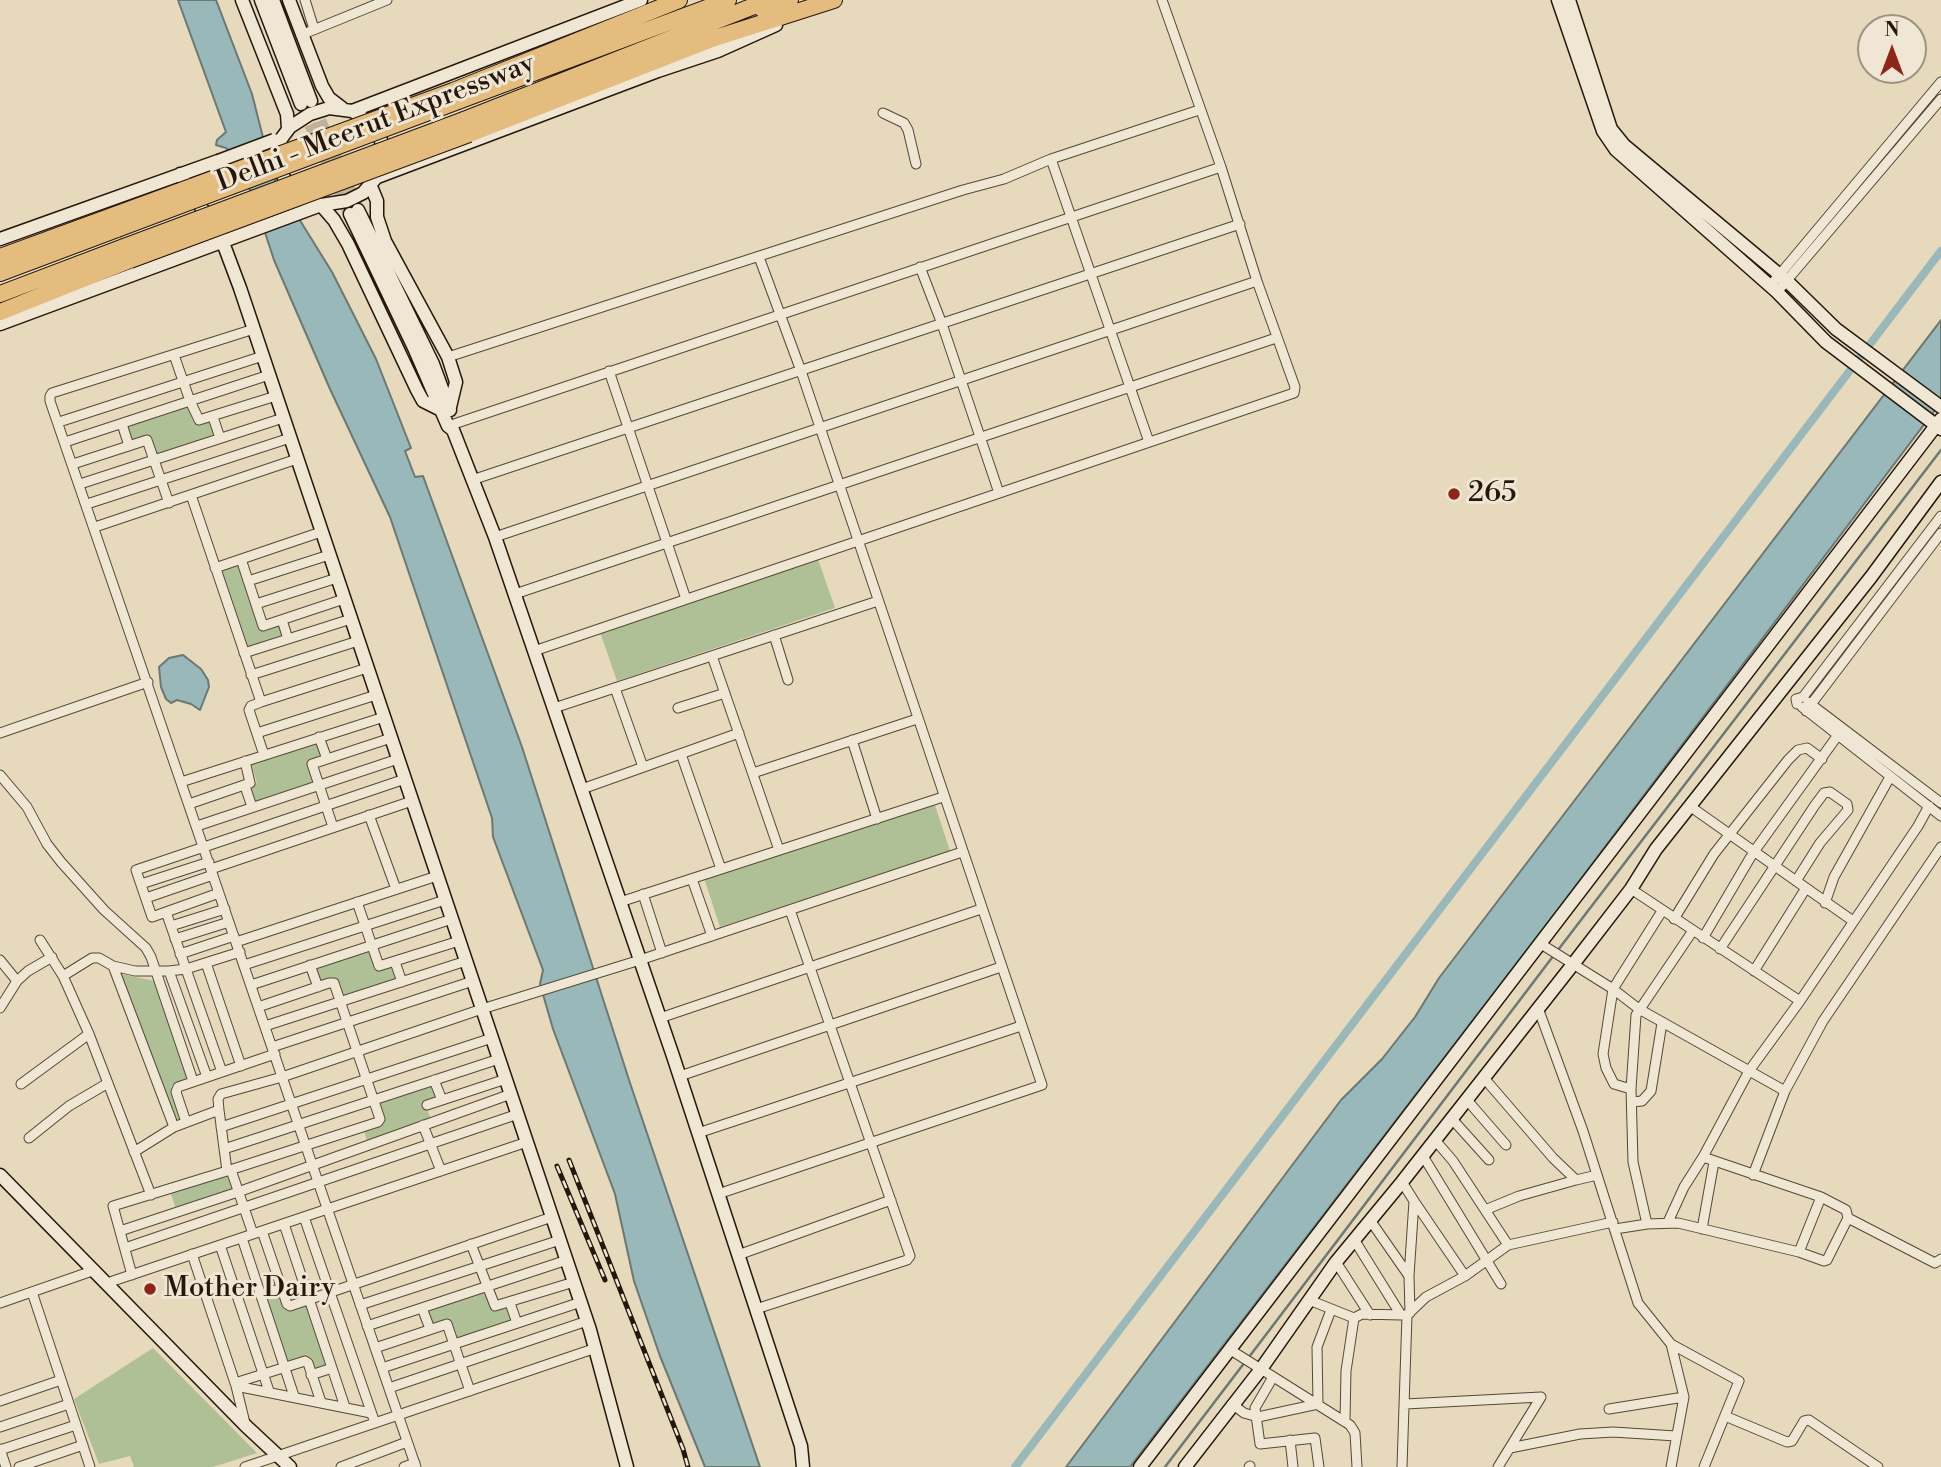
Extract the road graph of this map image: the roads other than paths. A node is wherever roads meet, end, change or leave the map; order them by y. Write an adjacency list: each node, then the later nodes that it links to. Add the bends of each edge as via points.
1 (242, 0): 27 (street, via 287,114)
2 (261, 0): 3 (street, via 306,102)
3 (273, 0)
4 (289, 0): 19 (street)
5 (305, 0): 18 (street)
6 (387, 0): 18 (street)
7 (641, 0): 23 (street)
8 (679, 0): 21 (highway)
9 (721, 0): 17 (highway)
10 (728, 0): 17 (highway, Delhi - Meerut Expressway)
11 (769, 0): 17 (highway, Delhi - Meerut Expressway)
12 (790, 0): 17 (highway)
13 (1162, 0): 24 (street)
14 (1558, 0): 48 (street, via 1603,131 1616,150)
15 (1569, 0): 46 (street, via 1611,129 1624,145)
16 (827, 3): 26 (highway); 32 (street, via 718,51)
17 (693, 22): 21 (highway, Delhi - Meerut Expressway); 26 (highway, Delhi - Meerut Expressway)
18 (314, 29): 19 (street)
19 (300, 35): 23 (street, via 325,92)
20 (1941, 82): 46 (street)
21 (455, 96): 36 (highway, Delhi - Meerut Expressway, bridge)
22 (1941, 99): 46 (street)
23 (347, 109): 27 (street, via 318,110); 32 (street, via 370,122 381,140 383,162)
24 (1199, 110): 28 (street); 30 (street)
25 (883, 113): 29 (street, via 904,123)
26 (466, 127): 40 (highway, Delhi - Meerut Expressway, bridge)
27 (281, 135): 31 (street, bridge); 33 (street, via 279,166 286,185 302,199)
28 (1051, 159): 35 (street); 42 (street, via 1004,179)
29 (916, 164)
30 (1221, 167): 35 (street); 37 (street)
31 (180, 174): 38 (street); 39 (street)
32 (373, 181): 33 (street, via 355,197); 59 (street, via 377,216 386,241)
33 (321, 205): 39 (street); 68 (street, via 348,244 423,401)
34 (354, 212): 68 (street, via 433,364)
35 (1071, 217): 43 (street); 45 (street)
36 (114, 223): 41 (highway); 44 (highway, Delhi - Meerut Expressway)
37 (1240, 224): 45 (street); 47 (street)
38 (0, 239)
39 (222, 240): 52 (street); 54 (street)
40 (127, 254): 49 (highway, Delhi - Meerut Expressway); 50 (highway)
41 (0, 257)
42 (759, 257): 51 (street); 59 (street)
43 (920, 267): 51 (street); 53 (street)
44 (0, 273)
45 (1091, 274): 53 (street); 55 (street)
46 (1783, 278): 48 (street); 71 (street, via 1836,329 1894,372)
47 (1257, 281): 55 (street); 56 (street)
48 (1773, 289): 71 (street, via 1826,342 1883,387)
49 (0, 294)
50 (0, 312)
51 (781, 314): 60 (street); 61 (street)
52 (0, 324)
53 (942, 324): 61 (street); 63 (street)
54 (254, 329): 57 (street); 58 (street)
55 (1111, 330): 63 (street); 65 (street)
56 (1276, 338): 65 (street); 81 (street, via 1294,393)
57 (174, 355): 64 (street); 72 (street, via 52,393 50,401)
58 (263, 356): 62 (street); 64 (street)
59 (447, 357): 68 (street, via 456,382)
60 (609, 371): 74 (street); 76 (street)
61 (801, 371): 75 (street); 76 (street)
62 (269, 375): 66 (street); 67 (street)
63 (961, 380): 75 (street); 79 (street)
64 (183, 382): 67 (street); 72 (street)
65 (1130, 387): 79 (street); 81 (street)
66 (276, 396): 69 (street); 70 (street)
67 (190, 401): 69 (street, via 199,420); 73 (street)
68 (445, 408): 74 (street)
69 (214, 417): 77 (street)
70 (284, 418): 77 (street); 78 (street)
71 (1938, 418): 213 (street)
72 (58, 422): 80 (street)
73 (122, 424): 80 (street); 82 (street)
74 (452, 427): 87 (street)
75 (820, 428): 90 (street); 91 (street)
76 (628, 429): 87 (street); 91 (street)
77 (220, 438): 83 (street)
78 (290, 438): 84 (street); 86 (street)
79 (981, 438): 90 (street); 92 (street)
80 (65, 442): 85 (street)
81 (1149, 442): 92 (street)
82 (129, 446): 83 (street, via 146,440); 85 (street)
83 (154, 460): 86 (street); 89 (street)
84 (297, 460): 93 (street); 98 (street)
85 (73, 464): 89 (street)
86 (161, 480): 94 (street); 95 (street)
87 (472, 480): 100 (street)
88 (1941, 482): 126 (street)
89 (80, 484): 95 (street)
90 (839, 485): 101 (street); 102 (street)
91 (648, 486): 100 (street); 102 (street)
92 (999, 493): 101 (street)
93 (191, 495): 94 (street); 105 (street)
94 (169, 503): 97 (street)
95 (87, 504): 97 (street)
96 (1941, 516): 129 (street)
97 (95, 527): 124 (street)
98 (321, 532): 103 (street); 104 (street)
99 (1941, 533): 131 (street)
100 (495, 537): 108 (street)
101 (858, 541): 110 (street); 111 (street)
102 (667, 543): 108 (street); 110 (street)
103 (329, 555): 106 (street); 107 (street)
104 (241, 559): 105 (street); 107 (street)
105 (215, 568): 119 (street)
106 (337, 578): 109 (street); 112 (street)
107 (248, 581): 112 (street)
108 (514, 594): 118 (street)
109 (344, 599): 113 (street); 114 (street)
110 (686, 599): 118 (street)
111 (878, 601): 115 (street); 135 (street)
112 (256, 604): 114 (street, via 263,626)
113 (351, 619): 116 (street); 117 (street)
114 (282, 620): 116 (street)
115 (774, 635): 120 (street); 123 (street)
116 (288, 639): 119 (street)
117 (358, 640): 121 (street); 122 (street)
118 (534, 650): 132 (street)
119 (244, 653): 122 (street)
120 (712, 656): 125 (street); 127 (street)
121 (367, 668): 128 (street); 130 (street)
122 (251, 675): 130 (street)
123 (788, 680)
124 (148, 682): 136 (street); 154 (street)
125 (615, 688): 132 (street); 149 (street)
126 (1784, 688): 129 (street); 165 (street)
127 (725, 693): 133 (street); 138 (street)
128 (376, 695): 134 (street); 137 (street)
129 (1798, 700): 131 (street)
130 (261, 702): 137 (street, via 249,708)
131 (1808, 707): 139 (street); 160 (street)
132 (554, 708): 157 (street)
133 (677, 708)
134 (384, 717): 140 (street); 141 (street)
135 (917, 719): 142 (street); 158 (street)
136 (0, 733)
137 (257, 733): 144 (street)
138 (739, 733): 143 (street); 150 (street)
139 (1838, 735): 147 (street); 152 (street)
140 (319, 737): 144 (street); 145 (street)
141 (391, 738): 145 (street); 146 (street)
142 (852, 740): 150 (street); 168 (street)
143 (681, 754): 149 (street); 179 (street)
144 (264, 755): 148 (street)
145 (327, 759): 155 (street, via 312,764)
146 (398, 759): 153 (street); 155 (street)
147 (1822, 759): 171 (street, via 1807,748 1798,750); 176 (street)
148 (245, 761): 154 (street); 156 (street, via 250,781)
149 (643, 767): 157 (street)
150 (753, 773): 174 (street)
151 (0, 775): 231 (street, via 27,807 61,862 145,948)
152 (1890, 777): 163 (street); 193 (street, via 1834,877)
153 (405, 779): 159 (street); 162 (street)
154 (181, 782): 161 (street)
155 (319, 785): 162 (street); 164 (street)
156 (245, 786): 161 (street); 164 (street)
157 (582, 789): 192 (street)
158 (943, 797): 168 (street); 175 (street)
159 (412, 801): 166 (street); 180 (street)
160 (1941, 803)
161 (189, 804): 169 (street)
162 (326, 806): 170 (street); 172 (street)
163 (1928, 806): 167 (street); 201 (street)
164 (253, 807): 169 (street)
165 (1691, 807): 171 (street); 186 (street)
166 (369, 815): 170 (street); 185 (street)
167 (1941, 816)
168 (877, 818): 174 (street)
169 (197, 826): 172 (street)
170 (333, 827): 178 (street)
171 (1728, 835): 176 (street); 200 (street)
172 (204, 846): 178 (street); 183 (street, via 138,868)
173 (1941, 847): 274 (street, via 1841,992)
174 (779, 850): 179 (street)
175 (962, 852): 195 (street); 196 (street)
176 (1753, 853): 177 (street); 207 (street)
177 (1774, 867): 182 (street); 182 (street, via 1829,792 1847,804 1848,810); 214 (street)
178 (211, 869): 183 (street); 187 (street); 189 (street)
179 (721, 869): 181 (street)
180 (437, 876): 185 (street); 190 (street)
181 (692, 878): 188 (street); 206 (street)
182 (1796, 881): 184 (street)
183 (141, 884): 189 (street)
184 (1807, 888): 193 (street); 233 (street)
185 (396, 889): 191 (street)
186 (1631, 889): 197 (street); 222 (street)
187 (219, 893): 194 (street); 198 (street)
188 (643, 894): 192 (street); 216 (street)
189 (145, 898): 198 (street, via 152,917)
190 (445, 900): 199 (street); 203 (street)
191 (357, 902): 203 (street); 209 (street)
192 (620, 902): 220 (street)
193 (1825, 903): 201 (street)
194 (225, 909): 202 (street); 204 (street)
195 (981, 909): 228 (street); 229 (street)
196 (790, 910): 206 (street); 228 (street)
197 (1662, 911): 200 (street); 240 (street)
198 (166, 912): 204 (street)
199 (452, 919): 211 (street); 212 (street)
200 (1674, 919): 205 (street)
201 (1853, 921): 241 (street)
202 (229, 922): 208 (street); 209 (street)
203 (365, 925): 212 (street); 225 (street)
204 (171, 926): 208 (street)
205 (1692, 932): 207 (street); 247 (street)
206 (712, 936): 216 (street)
207 (1703, 938): 214 (street)
208 (175, 939): 217 (street)
209 (235, 939): 215 (street); 217 (street)
210 (40, 940): 218 (street)
211 (459, 941): 221 (street); 223 (street)
212 (372, 945): 223 (street, via 379,966); 226 (street)
213 (1544, 945): 222 (street); 382 (street)
214 (1720, 949): 233 (street)
215 (240, 952): 224 (street); 225 (street)
216 (663, 953): 220 (street)
217 (180, 954): 230 (street)
218 (52, 957): 234 (street); 235 (street)
219 (0, 960): 235 (street)
220 (640, 960): 246 (street); 248 (street)
221 (466, 961): 236 (street); 237 (street)
222 (1570, 961): 240 (street); 245 (street)
223 (396, 962): 237 (street)
224 (206, 963): 230 (street); 259 (street)
225 (244, 965): 238 (street)
226 (310, 965): 238 (street); 239 (street)
227 (113, 966): 231 (street); 234 (street, via 92,958); 287 (street)
228 (810, 967): 248 (street); 251 (street)
229 (1000, 967): 251 (street); 253 (street)
230 (186, 969): 232 (street); 260 (street)
231 (156, 971): 232 (street); 269 (street)
232 (169, 971): 263 (street)
233 (1754, 971): 241 (street)
234 (63, 976): 254 (street)
235 (18, 981): 244 (street)
236 (473, 981): 246 (street); 249 (street)
237 (402, 982): 242 (street)
238 (251, 985): 243 (street)
239 (318, 987): 242 (street, via 333,983); 243 (street)
240 (1613, 989): 247 (street); 273 (street, via 1604,1061 1614,1084)
241 (1800, 1001): 261 (street)
242 (340, 1002): 249 (street); 252 (street)
243 (258, 1007): 252 (street)
244 (0, 1008)
245 (1538, 1008): 265 (street); 309 (street)
246 (482, 1009): 255 (street); 257 (street)
247 (1639, 1009): 250 (street); 273 (street, via 1634,1023)
248 (660, 1018): 262 (street)
249 (347, 1022): 256 (street); 257 (street)
250 (1662, 1023): 261 (street); 279 (street, via 1651,1091 1642,1101)
251 (830, 1025): 262 (street); 271 (street)
252 (265, 1026): 256 (street)
253 (1021, 1026): 271 (street); 295 (street, via 1042,1085)
254 (89, 1034): 270 (street); 272 (street)
255 (492, 1038): 258 (street); 266 (street)
256 (273, 1051): 259 (street); 264 (street)
257 (357, 1052): 264 (street); 266 (street)
258 (499, 1059): 267 (street); 268 (street)
259 (241, 1066): 260 (street)
260 (222, 1072): 263 (street)
261 (1749, 1072): 274 (street); 302 (street)
262 (680, 1076): 290 (street)
263 (207, 1077): 269 (street)
264 (282, 1077): 280 (street); 281 (street, via 221,1094)
265 (1484, 1078): 278 (street); 311 (street)
266 (366, 1079): 276 (street); 280 (street)
267 (506, 1079): 275 (street); 277 (street)
268 (435, 1080): 276 (street); 277 (street)
269 (193, 1082): 284 (street, via 176,1092)
270 (108, 1083): 291 (street); 300 (street)
271 (850, 1083): 290 (street); 295 (street)
272 (21, 1084)
273 (1632, 1089): 279 (street)
274 (1785, 1091): 310 (street)
275 (511, 1094): 282 (street); 285 (street)
276 (373, 1100): 286 (street); 289 (street, via 379,1121)
277 (442, 1100): 285 (street, via 427,1108)
278 (1467, 1100): 283 (street); 298 (street)
279 (1632, 1102): 329 (street, via 1633,1162)
280 (292, 1104): 286 (street); 288 (street)
281 (219, 1110): 284 (street); 288 (street)
282 (518, 1114): 294 (street); 296 (street)
283 (1452, 1119): 292 (street); 303 (street)
284 (186, 1122): 287 (street)
285 (428, 1124): 296 (street); 305 (street)
286 (299, 1125): 297 (street); 299 (street)
287 (174, 1127): 300 (street)
288 (221, 1127): 299 (street)
289 (361, 1127): 293 (street); 297 (street)
290 (698, 1133): 315 (street)
291 (29, 1138)
292 (1435, 1140): 301 (street); 322 (street)
293 (365, 1141)
294 (527, 1142): 307 (street); 324 (street)
295 (871, 1142): 315 (street); 318 (street)
296 (430, 1144): 307 (street); 313 (street)
297 (306, 1145): 305 (street); 306 (street)
298 (1506, 1145)
299 (224, 1149): 306 (street)
300 (134, 1152): 316 (street)
301 (1423, 1156): 312 (street); 346 (street)
302 (1703, 1157): 304 (street); 327 (street)
303 (1489, 1160)
304 (1714, 1162): 310 (street); 331 (street)
305 (311, 1165): 313 (street); 314 (street)
306 (229, 1171): 314 (street); 316 (street)
307 (441, 1171): 321 (street)
308 (0, 1175): 349 (street)
309 (1597, 1175): 311 (street); 330 (street)
310 (1753, 1175): 317 (street)
311 (1576, 1180): 322 (street)
312 (1402, 1182): 319 (street); 326 (street)
313 (318, 1183): 320 (street); 321 (street)
314 (238, 1192): 320 (street); 332 (street)
315 (718, 1194): 343 (street)
316 (151, 1195): 332 (street, via 113,1206)
317 (1821, 1197): 325 (street, via 1846,1210); 341 (street)
318 (891, 1200): 343 (street); 369 (street, via 909,1259)
319 (1414, 1201): 351 (street); 352 (street)
320 (244, 1208): 333 (street); 340 (street)
321 (327, 1209): 323 (street); 355 (street)
322 (1485, 1210): 339 (street)
323 (304, 1217): 328 (street); 360 (street)
324 (552, 1217): 335 (street); 337 (street)
325 (1848, 1217): 341 (street, via 1826,1261); 344 (street, via 1935,1263)
326 (1370, 1220): 336 (street); 351 (street)
327 (1668, 1222): 329 (street); 331 (street)
328 (284, 1224): 333 (street); 362 (street)
329 (1647, 1224): 330 (street)
330 (1614, 1225): 339 (street); 379 (street, via 1638,1303)
331 (1702, 1229): 341 (street)
332 (120, 1231): 340 (street)
333 (258, 1233): 334 (street); 358 (street)
334 (242, 1238): 338 (street); 361 (street)
335 (560, 1240): 345 (street); 348 (street)
336 (1355, 1241): 347 (street); 371 (street)
337 (471, 1244): 348 (street); 355 (street)
338 (220, 1245): 342 (street); 388 (street)
339 (1508, 1245): 346 (street)
340 (125, 1248): 350 (street)
341 (1799, 1252)
342 (192, 1254): 350 (street); 392 (street)
343 (738, 1255): 369 (street)
344 (1941, 1259)
345 (567, 1260): 353 (street); 357 (street)
346 (1486, 1260): 352 (street); 356 (street)
347 (1336, 1262): 363 (street); 372 (street)
348 (480, 1266): 357 (street); 367 (street)
349 (94, 1270): 354 (street); 359 (street)
350 (132, 1275): 354 (street)
351 (1409, 1276): 371 (street)
352 (1465, 1276): 371 (street)
353 (574, 1282): 364 (street); 366 (street)
354 (107, 1283): 413 (street)
355 (353, 1284): 360 (street); 367 (street)
356 (1501, 1284)
357 (487, 1286): 366 (street, via 495,1306); 368 (street)
358 (282, 1288): 361 (street); 362 (street, via 288,1306)
359 (32, 1292): 365 (street); 391 (street)
360 (330, 1292): 362 (street); 406 (street)
361 (261, 1295): 385 (street)
362 (309, 1299): 386 (street)
363 (1309, 1300): 370 (street); 384 (street)
364 (581, 1302): 374 (street); 375 (street)
365 (0, 1303)
366 (510, 1303): 375 (street)
367 (360, 1305): 376 (street)
368 (422, 1308): 376 (street); 377 (street)
369 (756, 1309): 431 (street, via 801,1446)
370 (1331, 1310): 373 (street); 402 (street, via 1317,1347)
371 (1406, 1314): 372 (street); 403 (street)
372 (1370, 1315): 373 (street)
373 (1354, 1318): 410 (street)
374 (587, 1321): 381 (street); 383 (street)
375 (517, 1323): 378 (street)
376 (367, 1326): 380 (street)
377 (430, 1329): 378 (street, via 447,1324); 380 (street)
378 (454, 1344): 383 (street); 387 (street)
379 (1671, 1344): 397 (street); 408 (street, via 1739,1381)
380 (374, 1348): 387 (street)
381 (596, 1348): 395 (street); 430 (street)
382 (1232, 1351): 384 (street); 432 (street)
383 (461, 1364): 393 (street); 395 (street)
384 (1258, 1366): 390 (street); 401 (street)
385 (285, 1368): 388 (street); 389 (street, via 306,1362); 396 (street)
386 (332, 1368): 389 (street); 404 (street)
387 (382, 1368): 393 (street)
388 (264, 1375): 392 (street); 394 (street)
389 (311, 1375): 399 (street)
390 (1273, 1377): 402 (street); 409 (street, via 1255,1408)
391 (61, 1380): 398 (street); 400 (street)
392 (236, 1385): 394 (street); 413 (street)
393 (388, 1388): 407 (street)
394 (269, 1391): 396 (street)
395 (470, 1391): 407 (street)
396 (294, 1396): 399 (street)
397 (1684, 1397): 405 (street); 415 (street)
398 (0, 1401)
399 (321, 1402): 404 (street)
400 (69, 1404): 412 (street); 414 (street)
401 (1232, 1404): 409 (street); 433 (street)
402 (1318, 1404): 409 (street); 410 (street)
403 (1405, 1404): 419 (street, via 1541,1397); 437 (street)
404 (345, 1407): 406 (street)
405 (1609, 1409)
406 (371, 1413): 411 (street)
407 (398, 1415): 411 (street); 417 (street)
408 (1725, 1416): 440 (street); 441 (street, via 1787,1442 1810,1420)
409 (1258, 1417): 416 (street, via 1260,1444)
410 (1345, 1420): 436 (street, via 1355,1433)
411 (375, 1423): 421 (street)
412 (76, 1425): 418 (street); 420 (street)
413 (246, 1426): 421 (street)
414 (0, 1427)
415 (1676, 1436): 419 (street, via 1580,1434); 439 (street)
416 (1290, 1440): 434 (street); 435 (street, via 1315,1438)
417 (407, 1443): 422 (street); 428 (street)
418 (83, 1445): 424 (street); 425 (street)
419 (1510, 1448): 438 (street)
420 (0, 1450): 423 (street)
421 (279, 1455): 426 (street); 427 (street)
422 (415, 1465): 429 (street)
423 (6, 1467)
424 (19, 1467)
425 (90, 1467)
426 (245, 1467)
427 (290, 1467)
428 (341, 1467)
429 (404, 1467)
430 (627, 1467)
431 (803, 1467)
432 (1140, 1467)
433 (1185, 1467)
434 (1293, 1467)
435 (1319, 1467)
436 (1357, 1467)
437 (1402, 1467)
438 (1498, 1467)
439 (1671, 1467)
440 (1704, 1467)
441 (1878, 1467)

